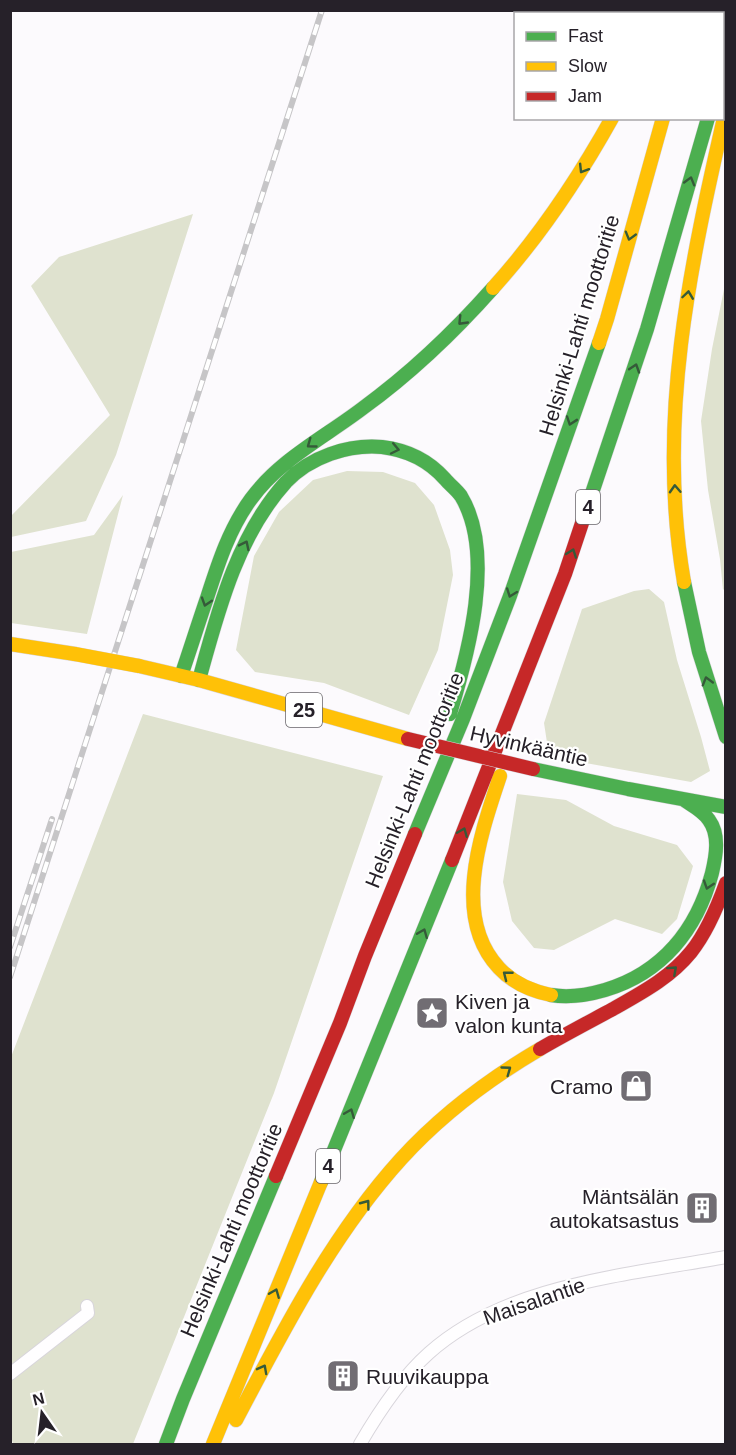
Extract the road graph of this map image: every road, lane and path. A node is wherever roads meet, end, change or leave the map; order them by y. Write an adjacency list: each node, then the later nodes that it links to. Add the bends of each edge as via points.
1 (611, 120): 7 (highway, one-way to 7, via 566,197 523,253 447,337 373,401 279,468 259,488 241,514 218,565)
2 (662, 120): 13 (highway, Helsinki-Lahti moottoritie / 4, one-way to 13, via 606,319 534,530 463,719)
3 (707, 120): 5 (highway, 4, one-way to 3, via 647,329)
4 (724, 120): 9 (highway, one-way to 4, via 687,601 674,471 681,341)
5 (565, 574): 10 (highway, one-way to 5, via 711,822 717,846 714,866 693,921 660,962 621,985 578,996 557,996 525,988 493,962 481,943 476,923 474,881 478,853); 18 (highway, 4, one-way to 5)
6 (10, 644): 7 (highway, Hyvinkääntie / 25, bridge)
7 (181, 676): 8 (highway, Hyvinkääntie / 25)
8 (200, 680): 10 (highway, Hyvinkääntie / 25, bridge, via 408,739); 13 (highway, one-way to 13, via 238,559 259,516 288,479 303,468 354,447 381,446 425,460 460,496 476,540 475,606 470,637 448,718)
9 (726, 737)
10 (684, 800): 11 (highway, Hyvinkääntie / 25)
11 (726, 807)
12 (726, 884): 19 (highway, one-way to 12, via 319,1270 378,1186 410,1150 473,1094 517,1063 669,975 709,927)
13 (365, 956): 17 (highway, Helsinki-Lahti moottoritie / 4)
14 (726, 1257): 20 (street, Maisalantie, via 586,1282 483,1317 429,1353 400,1385)
15 (87, 1306): 16 (street, via 88,1313)
16 (10, 1374)
17 (166, 1444)
18 (213, 1444)
19 (222, 1444)
20 (360, 1444)

